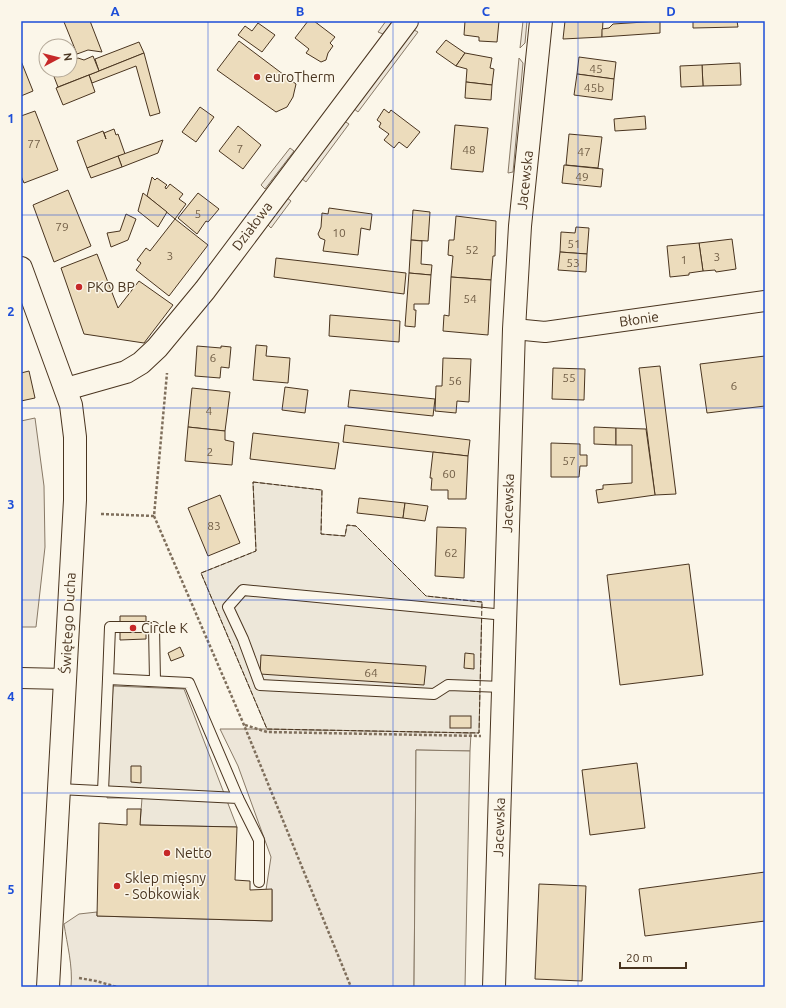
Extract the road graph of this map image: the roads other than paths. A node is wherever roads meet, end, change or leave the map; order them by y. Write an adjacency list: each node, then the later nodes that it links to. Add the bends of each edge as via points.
1 (407, 21): 6 (main road, Działowa, via 205,290 157,348 141,363 126,372)
2 (541, 21): 5 (main road, Jacewska, via 520,226)
3 (21, 268): 6 (main road, Świętego Ducha)
4 (765, 301): 5 (street, Błonie, via 545,332)
5 (514, 329): 7 (main road, Jacewska)
6 (66, 389): 9 (main road, Świętego Ducha, via 73,413 76,466)
7 (505, 615): 12 (main road, Jacewska); 12 (lane, via 243,590 228,607 260,684 434,694 448,685)
8 (21, 678): 9 (street)
9 (65, 679): 13 (main road, Świętego Ducha)
10 (108, 679): 11 (lane); 11 (lane, via 110,627 154,627); 14 (lane)
11 (155, 681): 15 (lane, via 189,683)
12 (503, 687): 18 (main road, Jacewska)
13 (59, 789): 14 (lane); 17 (main road, Świętego Ducha)
14 (103, 791): 15 (lane)
15 (238, 798): 16 (lane, via 259,840)
16 (259, 882)
17 (48, 987)
18 (494, 987)

